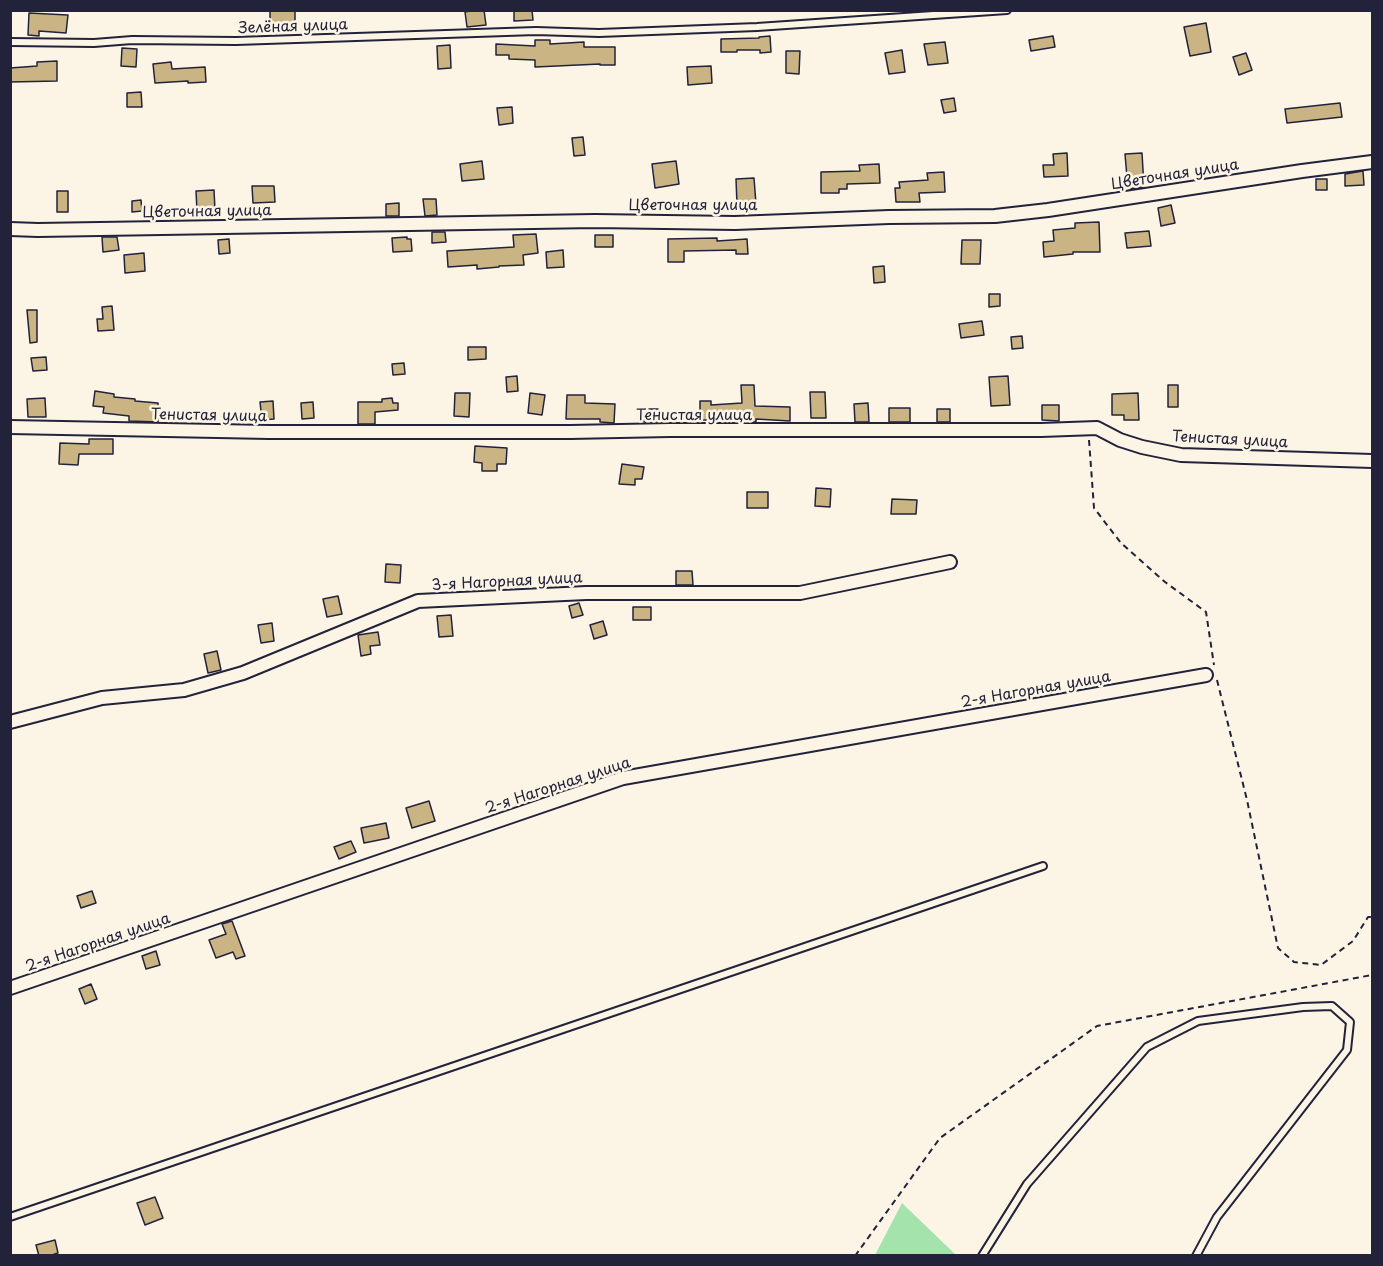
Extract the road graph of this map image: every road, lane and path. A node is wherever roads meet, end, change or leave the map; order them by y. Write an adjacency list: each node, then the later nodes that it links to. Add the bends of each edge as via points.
1 (1007, 10): 2 (lane, Зелёная улица, via 599,33)
2 (10, 42)
3 (1372, 162): 4 (street, Цветочная улица, via 995,216 735,223 594,221)
4 (10, 229)
5 (10, 427): 6 (street, Тенистая улица, via 315,432)
6 (1088, 428): 7 (street, Тенистая улица, via 1142,447 1181,455); 12 (path, via 1094,508 1121,543 1206,612 1211,653 1278,948 1294,962 1321,965 1353,941)
7 (1372, 461)
8 (950, 562): 10 (street, 3-я Нагорная улица, via 800,593 586,593 418,601 243,673 184,690 102,698)
9 (1206, 675): 14 (street, 2-я Нагорная улица, via 622,778)
10 (10, 722)
11 (1043, 866): 15 (lane)
12 (1372, 917)
13 (1372, 975): 16 (path, via 1097,1026 940,1138)
14 (10, 988)
15 (10, 1217)
16 (855, 1256)
17 (982, 1256): 18 (lane, via 1027,1184 1147,1047 1198,1021 1332,1006 1350,1022 1347,1050 1217,1217)
18 (1196, 1256)

